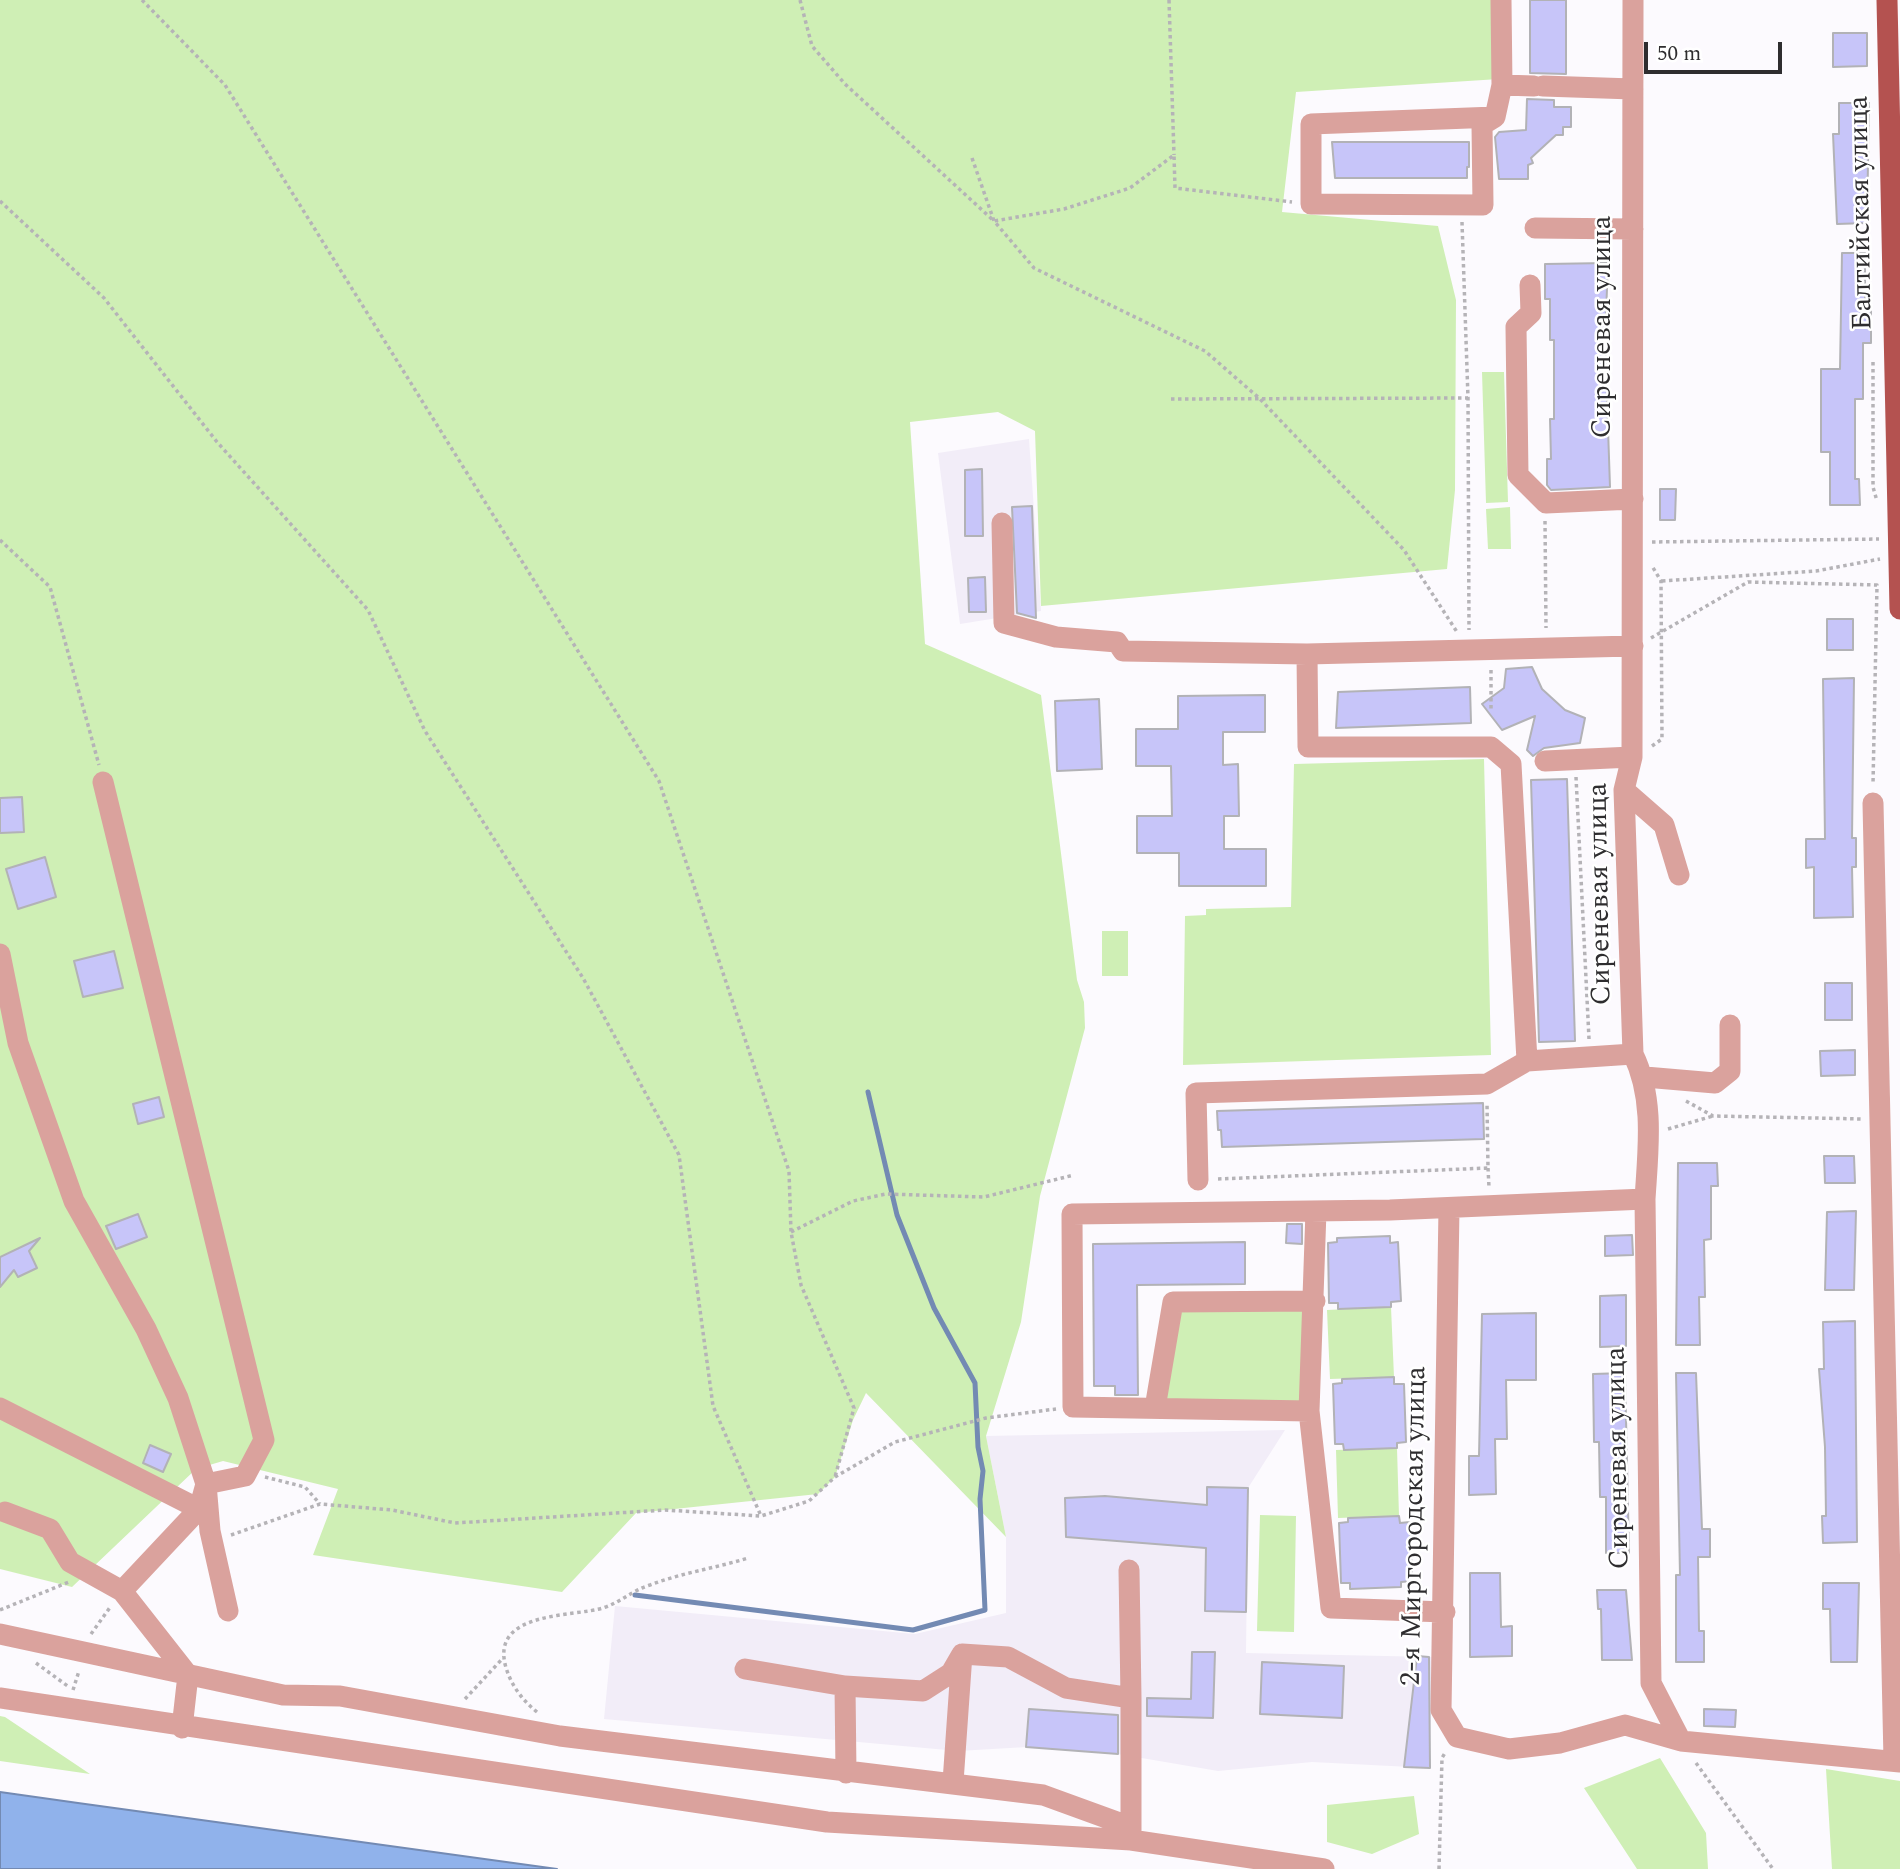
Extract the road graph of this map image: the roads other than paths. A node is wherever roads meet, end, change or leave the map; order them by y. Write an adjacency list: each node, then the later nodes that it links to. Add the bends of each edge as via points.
1 (1501, 0): 4 (street)
2 (1633, 0): 5 (street, Сиреневая улица)
3 (1887, 0): 10 (main road, Балтийская улица)
4 (1502, 85): 5 (street); 6 (street)
5 (1633, 89): 8 (street, Сиреневая улица)
6 (1495, 117): 6 (street, via 1482,125 1483,205 1311,204 1311,124)
7 (1535, 228): 8 (street)
8 (1633, 229): 11 (street, Сиреневая улица)
9 (1530, 285): 11 (street, via 1531,313 1516,327 1518,475 1546,503)
10 (1897, 426): 13 (main road, Балтийская улица)
11 (1633, 499): 14 (street, Сиреневая улица)
12 (1002, 523): 15 (street, via 1004,623 1056,637 1117,642 1123,651)
13 (1900, 609)
14 (1633, 646): 15 (street); 16 (street, Сиреневая улица)
15 (1307, 654): 17 (street, via 1308,747 1491,747)
16 (1632, 757): 17 (street); 19 (street, Сиреневая улица)
17 (1511, 764): 25 (street)
18 (103, 782): 35 (street, via 264,1440 246,1476)
19 (1624, 790): 21 (street, via 1664,825); 24 (street, Сиреневая улица)
20 (1873, 803): 51 (street)
21 (1679, 875)
22 (0, 954): 35 (street, via 18,1043 74,1201 178,1398)
23 (1730, 1026): 26 (street, via 1730,1072 1715,1083)
24 (1633, 1054): 25 (street); 26 (street, Сиреневая улица)
25 (1527, 1060): 27 (street, via 1487,1084 1196,1093)
26 (1645, 1077): 28 (street, Сиреневая улица, via 1649,1135)
27 (1198, 1180)
28 (1645, 1199): 29 (street); 50 (street, Сиреневая улица, via 1651,1683)
29 (1449, 1208): 30 (street); 41 (street, 2-я Миргородская улица)
30 (1316, 1211): 31 (street); 33 (street, via 1072,1214 1073,1407)
31 (1315, 1301): 33 (street, via 1173,1302); 34 (street)
32 (0, 1408): 36 (street)
33 (1155, 1408): 34 (street)
34 (1309, 1410): 41 (street, via 1331,1608)
35 (206, 1484): 36 (street); 40 (street)
36 (199, 1509): 39 (street)
37 (5, 1512): 39 (street, via 50,1529 70,1562)
38 (1129, 1570): 48 (street)
39 (122, 1591): 45 (street)
40 (228, 1611)
41 (1445, 1612): 50 (street, 2-я Миргородская улица, via 1441,1710 1458,1737 1509,1749 1560,1743 1625,1726)
42 (0, 1634): 45 (street)
43 (962, 1654): 46 (street, via 951,1674 923,1691); 48 (street, via 1008,1657 1066,1688); 53 (street)
44 (745, 1669): 46 (street)
45 (188, 1675): 49 (street); 52 (street, via 283,1695 340,1696 560,1736)
46 (845, 1685): 52 (street)
47 (0, 1698): 49 (street)
48 (1131, 1698): 54 (street)
49 (182, 1728): 54 (street, via 827,1822)
50 (1681, 1741): 51 (street)
51 (1897, 1761)
52 (846, 1773): 53 (street)
53 (953, 1782): 54 (street, via 1043,1795)
54 (1131, 1834): 55 (street)
55 (1324, 1869)

